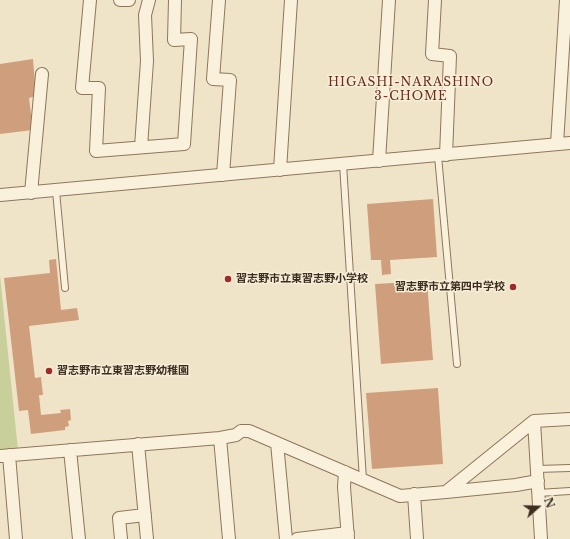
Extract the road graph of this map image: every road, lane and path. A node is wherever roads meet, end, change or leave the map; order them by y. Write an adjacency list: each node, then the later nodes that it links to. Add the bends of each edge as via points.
1 (90, 0): 14 (street, via 82,88 99,88 96,151)
2 (120, 0): 3 (street)
3 (129, 0)
4 (149, 0): 14 (street, via 145,15 147,61)
5 (175, 0): 14 (street, via 174,40 191,40 184,144)
6 (219, 0): 19 (street, via 213,79 230,80)
7 (291, 0): 18 (street)
8 (389, 0): 16 (street)
9 (435, 0): 15 (street, via 432,54 450,56)
10 (566, 0): 13 (street)
11 (42, 74): 21 (street)
12 (570, 143): 13 (street)
13 (557, 144): 15 (street)
14 (141, 147)
15 (442, 155): 16 (street); 24 (lane)
16 (379, 161): 17 (street)
17 (343, 164): 18 (street); 34 (lane)
18 (280, 170): 19 (street)
19 (223, 175): 20 (street)
20 (56, 191): 21 (street); 23 (lane)
21 (31, 193): 22 (street)
22 (0, 195)
23 (65, 288)
24 (458, 364)
25 (570, 418): 26 (street)
26 (534, 421): 35 (street); 37 (street)
27 (220, 438): 28 (street, via 249,431); 29 (street); 45 (street)
28 (277, 443): 33 (street); 46 (street)
29 (138, 444): 30 (street); 39 (street)
30 (70, 450): 31 (street); 42 (street)
31 (5, 455): 41 (street)
32 (570, 468): 35 (lane)
33 (345, 472): 34 (street); 40 (street)
34 (363, 480): 38 (street, via 400,496)
35 (538, 481): 36 (lane); 37 (street); 49 (street)
36 (570, 491)
37 (446, 492): 38 (street)
38 (414, 494): 48 (street)
39 (145, 515): 43 (street, via 119,518); 44 (street)
40 (348, 536): 47 (street)
41 (16, 539)
42 (79, 539)
43 (121, 539)
44 (146, 539)
45 (229, 539)
46 (286, 539)
47 (297, 539)
48 (417, 539)
49 (540, 539)

